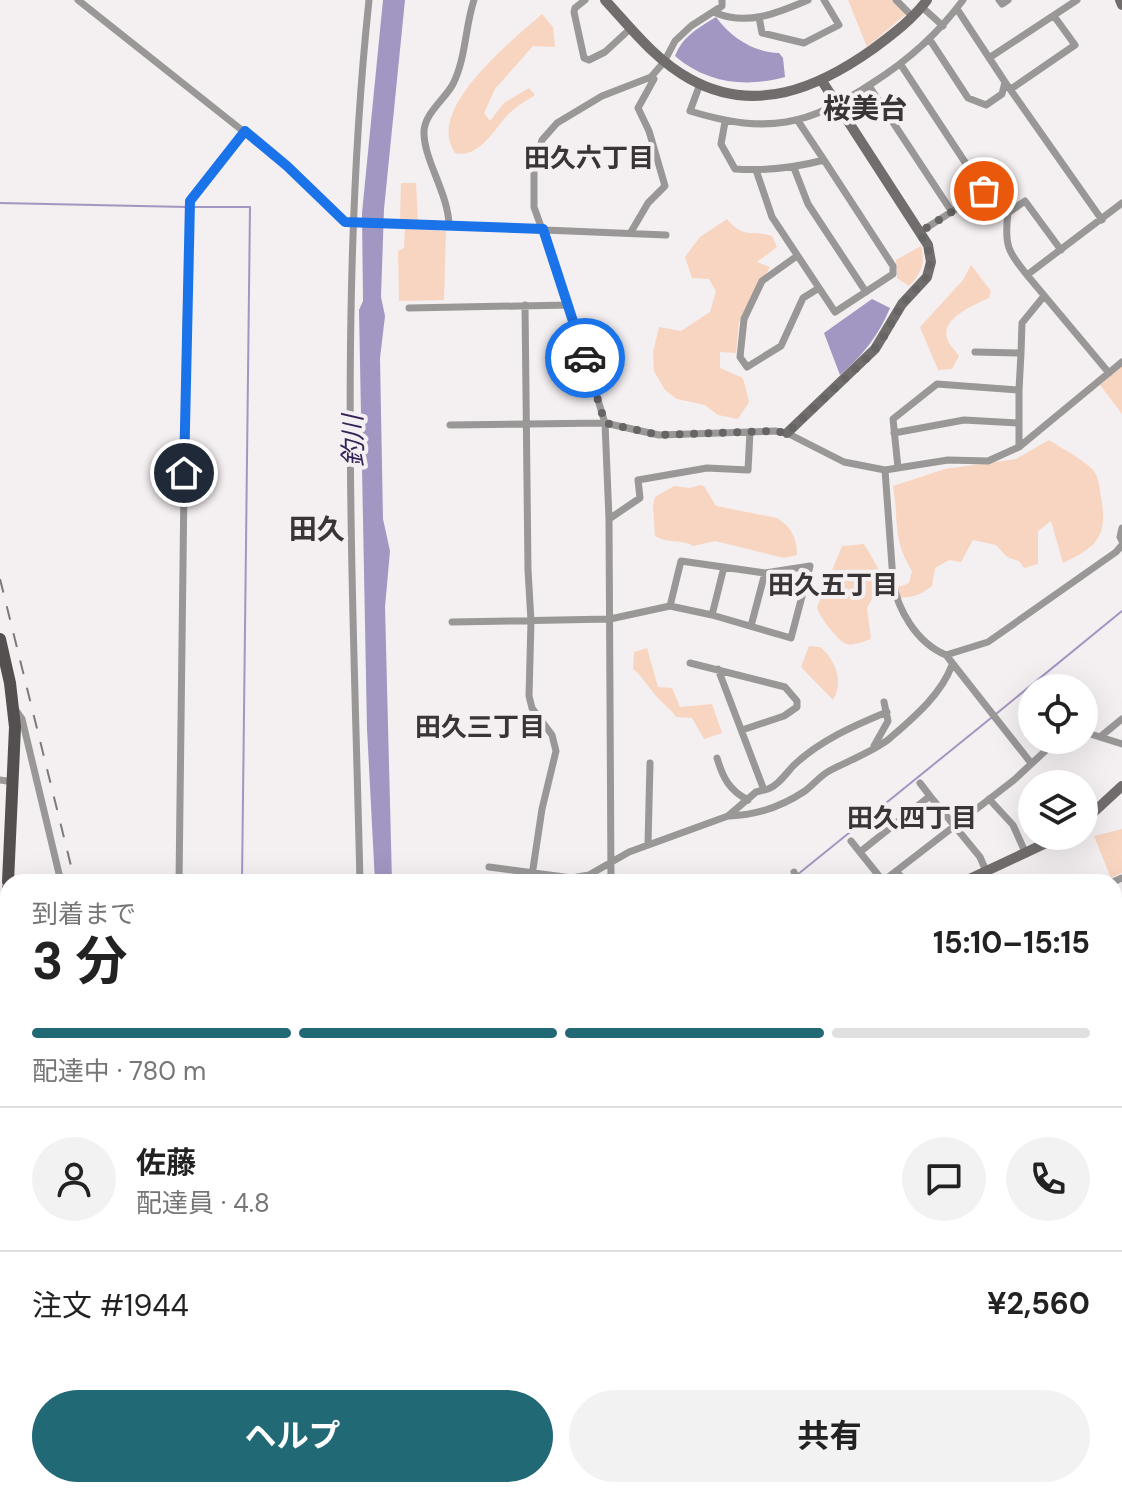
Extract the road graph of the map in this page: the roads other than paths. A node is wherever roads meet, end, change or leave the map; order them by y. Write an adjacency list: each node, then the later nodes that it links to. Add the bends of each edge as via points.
1 (78, 0): 35 (street)
2 (369, 0): 42 (street)
3 (474, 0): 43 (street, via 455,80 426,120 424,132 449,207)
4 (585, 0): 21 (street, via 574,12 584,58 605,52)
5 (605, 0): 21 (street)
6 (722, 0): 16 (street)
7 (808, 0): 18 (street)
8 (824, 0): 18 (street, via 839,25 804,43 762,33)
9 (896, 0): 19 (street)
10 (963, 0): 15 (street)
11 (999, 0): 12 (street)
12 (1008, 0)
13 (1077, 0): 17 (street)
14 (924, 4): 19 (street); 20 (street)
15 (957, 9): 20 (street); 23 (street)
16 (716, 13): 18 (street, via 731,20); 24 (street, via 675,41)
17 (1054, 16): 23 (street); 31 (street, via 1075,45)
18 (759, 17)
19 (913, 17): 27 (street)
20 (943, 26): 22 (street)
21 (631, 28): 24 (street)
22 (930, 40): 25 (street); 28 (street, via 968,98 986,105 1002,94)
23 (989, 58): 28 (street)
24 (664, 62): 26 (street); 29 (street)
25 (901, 65): 30 (street); 40 (street, via 984,191)
26 (651, 77): 44 (street, via 602,96 547,133 534,170 534,207); 45 (street, via 638,108 665,186)
27 (822, 81): 29 (street, via 765,95 733,94); 32 (street)
28 (1005, 82): 31 (street)
29 (700, 84): 34 (street, via 690,111)
30 (869, 86): 32 (street); 40 (street)
31 (1011, 89): 41 (street)
32 (837, 106): 33 (street); 46 (street)
33 (798, 121): 34 (street); 36 (street)
34 (725, 122): 38 (street, via 721,144 735,169)
35 (245, 131): 42 (street); 125 (street, via 190,201)
36 (824, 160): 37 (street); 52 (street, via 893,266 893,274)
37 (794, 168): 38 (street); 52 (street, via 808,204)
38 (756, 170): 49 (street, via 772,217)
39 (1122, 204): 41 (street)
40 (952, 212): 46 (street)
41 (1102, 220): 48 (street)
42 (353, 224): 43 (street); 126 (street, via 350,461)
43 (449, 225): 44 (street)
44 (543, 229): 45 (street); 55 (street)
45 (631, 232): 47 (street)
46 (920, 232): 67 (street, via 931,257 924,281 902,304 868,357)
47 (666, 235)
48 (1061, 250): 50 (street); 50 (street, via 1025,201 1008,213 1009,253)
49 (797, 256): 51 (street); 51 (street, via 762,281 744,319 740,357 747,367 781,346 803,298)
50 (1027, 275): 53 (street)
51 (819, 288): 52 (street, via 835,312)
52 (866, 292)
53 (1044, 296): 58 (street, via 1022,323); 60 (street)
54 (525, 305): 55 (street); 56 (street); 62 (street)
55 (569, 305): 63 (street)
56 (409, 308)
57 (975, 352): 58 (street)
58 (1021, 353): 61 (street)
59 (1122, 362): 60 (street)
60 (1109, 373): 69 (street)
61 (1019, 390): 64 (street); 68 (street, via 937,384 893,419)
62 (528, 423): 63 (street); 65 (street); 80 (street)
63 (605, 423): 66 (street, via 659,435); 72 (street)
64 (1019, 423): 68 (street, via 964,420); 69 (street)
65 (450, 425)
66 (750, 432): 67 (street); 72 (street, via 748,470 707,468 638,480 640,498)
67 (787, 433): 71 (street, via 836,459)
68 (894, 433): 70 (street)
69 (1019, 447): 70 (street, via 988,461 948,460)
70 (898, 468): 71 (street)
71 (885, 470): 84 (street, via 895,594 917,634)
72 (609, 519): 79 (street)
73 (1122, 528): 74 (street)
74 (1122, 543): 84 (street, via 995,638)
75 (724, 567): 76 (street); 77 (street, via 681,561); 78 (street)
76 (765, 573): 82 (street); 82 (street, via 810,566 791,638)
77 (670, 606): 78 (street); 79 (street)
78 (712, 615): 82 (street)
79 (610, 619): 80 (street); 118 (street)
80 (531, 621): 81 (street); 120 (street, via 529,696 556,751)
81 (452, 622)
82 (751, 626)
83 (0, 639): 90 (main road)
84 (946, 655): 86 (street)
85 (690, 663): 87 (street)
86 (952, 665): 96 (street, via 936,694); 100 (street)
87 (718, 669): 93 (street); 93 (street, via 785,687 797,701 784,716)
88 (884, 702): 91 (street)
89 (0, 707): 90 (street)
90 (14, 707): 102 (main road); 124 (street, via 22,719)
91 (887, 712): 96 (street, via 888,721); 105 (street, via 843,730)
92 (1122, 719): 94 (street)
93 (742, 730): 105 (street)
94 (1100, 737): 95 (street)
95 (1122, 744)
96 (873, 748): 111 (street, via 770,810)
97 (1041, 754): 100 (street)
98 (717, 758): 108 (street, via 733,792)
99 (650, 763): 114 (street)
100 (1031, 763): 107 (street)
101 (0, 780): 102 (street)
102 (14, 782): 110 (main road)
103 (920, 783): 106 (street)
104 (1122, 786): 109 (street)
105 (764, 790): 108 (street)
106 (930, 796): 112 (street); 116 (street)
107 (989, 799): 112 (street); 117 (street, via 1013,825)
108 (748, 800): 111 (street)
109 (1098, 808)
110 (6, 813): 123 (main road)
111 (728, 816): 114 (street)
112 (954, 826): 121 (street); 122 (street)
113 (851, 841): 116 (street)
114 (648, 844): 118 (street)
115 (1034, 850): 117 (street)
116 (860, 852): 131 (street)
117 (1026, 854): 122 (street)
118 (611, 863): 129 (street); 130 (street)
119 (489, 867): 120 (street)
120 (532, 871): 127 (street); 128 (street)
121 (896, 871): 132 (street); 133 (street)
122 (986, 871): 134 (street)
123 (8, 874)
124 (59, 874)
125 (179, 874)
126 (360, 874)
127 (532, 874)
128 (549, 874)
129 (591, 874)
130 (611, 874)
131 (877, 874)
132 (892, 874)
133 (899, 874)
134 (980, 874)

